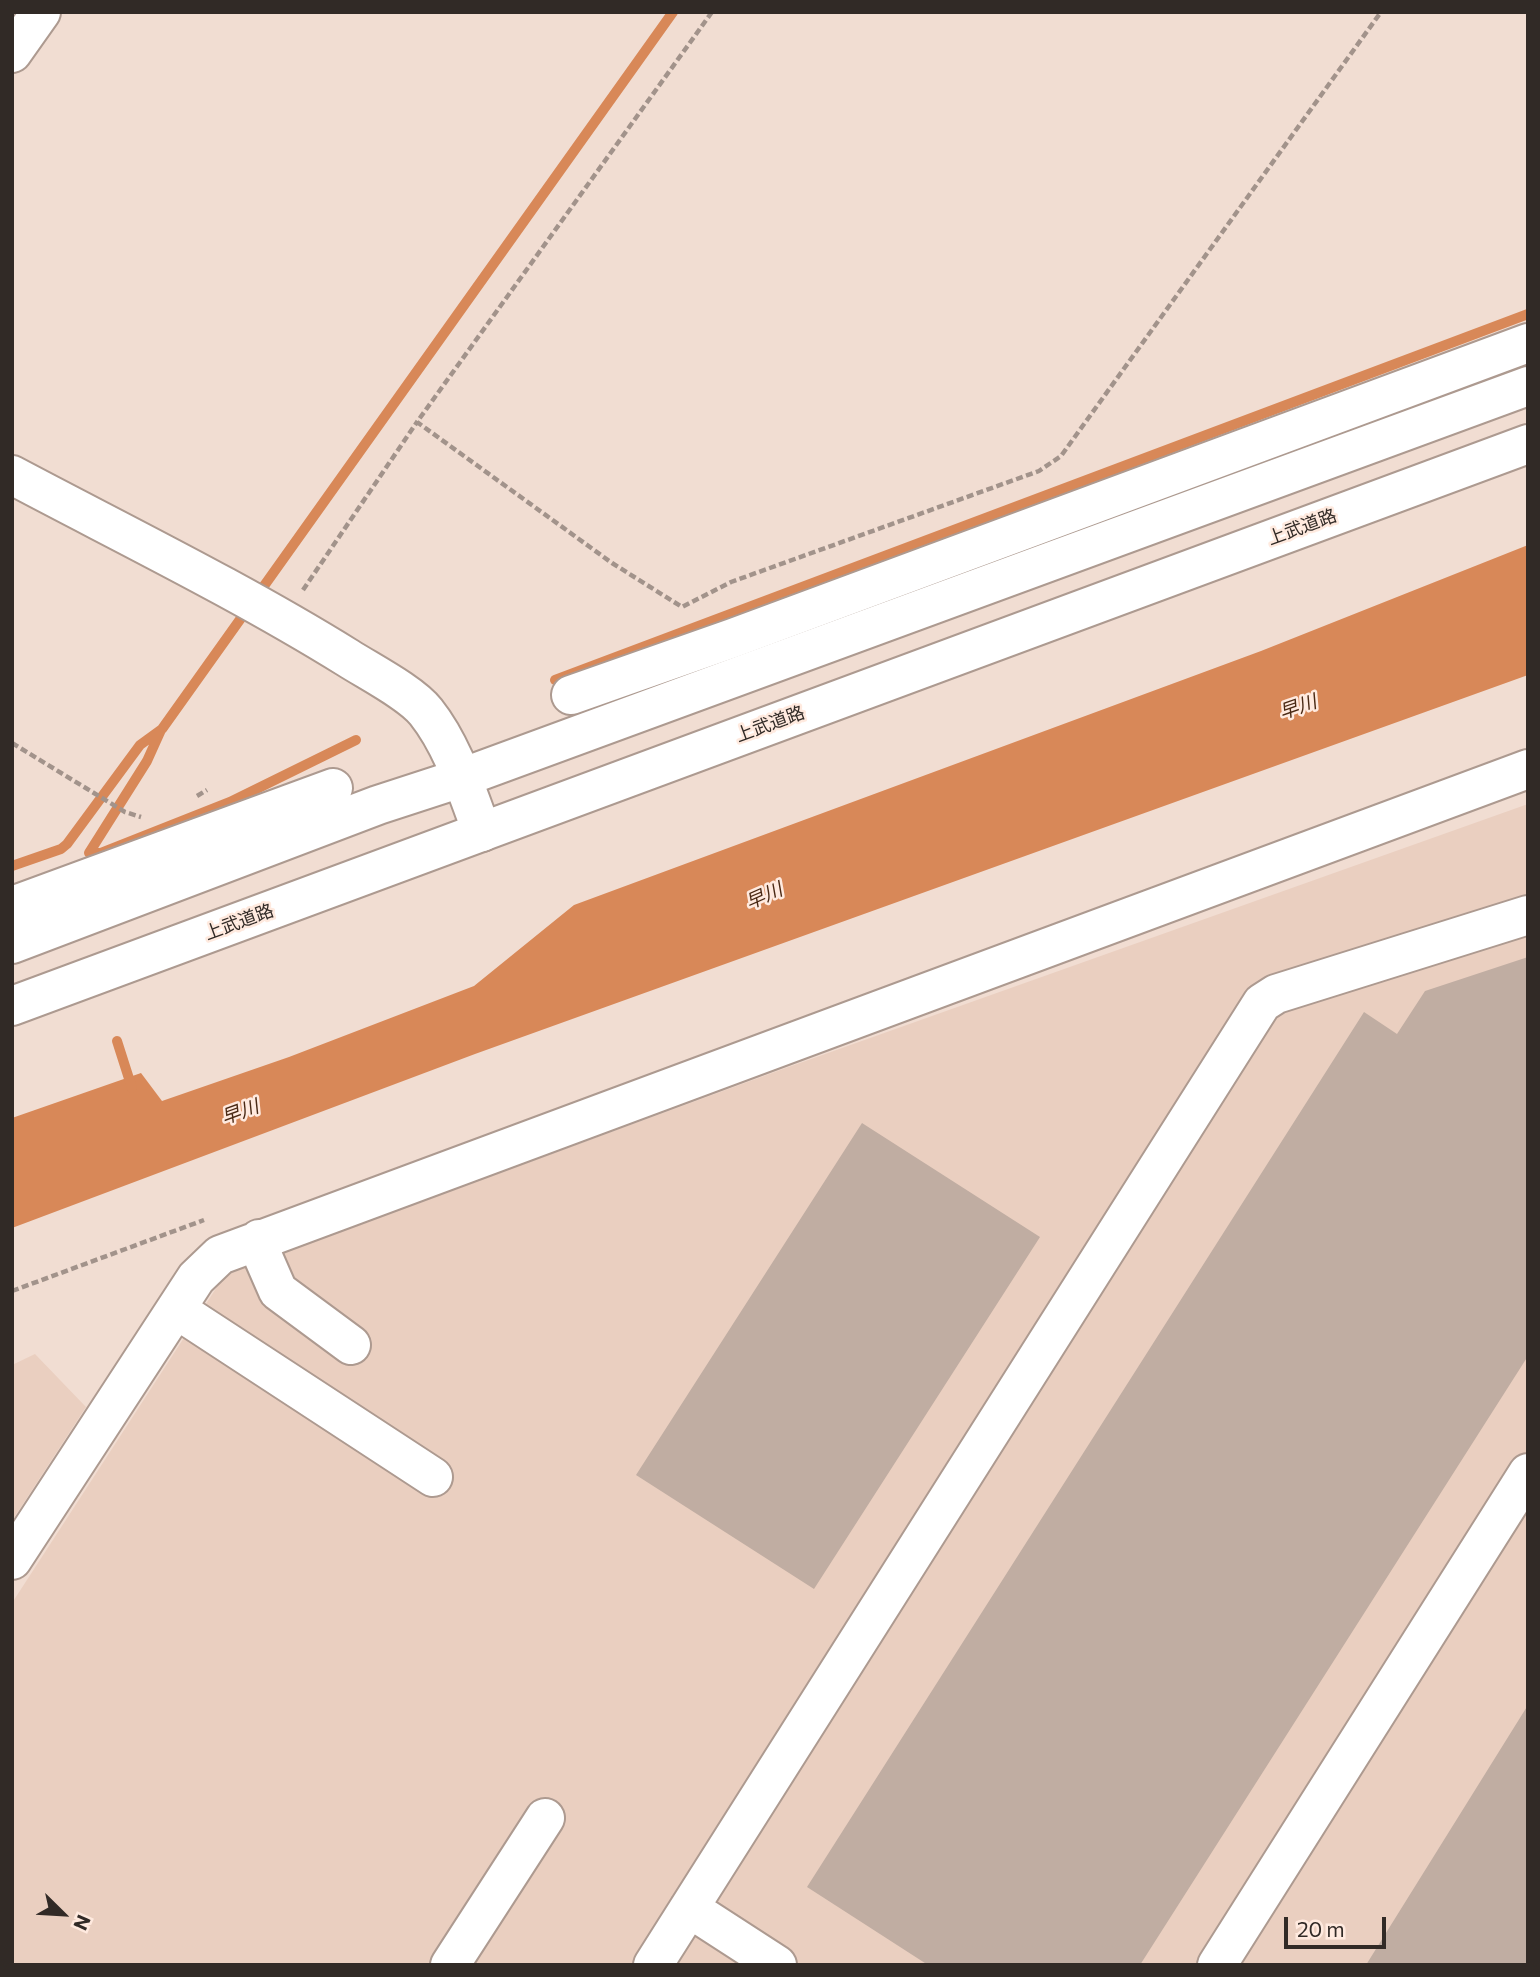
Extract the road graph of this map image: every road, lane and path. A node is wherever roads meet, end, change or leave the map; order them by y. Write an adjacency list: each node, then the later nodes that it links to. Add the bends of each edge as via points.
1 (41, 12): 4 (main road)
2 (712, 12): 7 (path)
3 (1381, 12): 7 (path, via 1061,456 1039,471 732,582 682,607 612,563)
4 (12, 53)
5 (1528, 342): 8 (main road)
6 (1528, 386): 10 (main road)
7 (417, 422): 12 (path)
8 (1307, 425): 10 (main road); 13 (main road)
9 (1528, 444): 20 (main road, 上武道路)
10 (1320, 463): 13 (main road)
11 (12, 475): 12 (main road, via 240,595)
12 (289, 604): 17 (main road, via 424,709)
13 (739, 655): 14 (main road); 17 (main road)
14 (571, 695)
15 (12, 743): 19 (path)
16 (1528, 769): 25 (main road)
17 (461, 778): 20 (main road); 23 (main road)
18 (333, 788): 21 (main road)
19 (125, 812)
20 (482, 832): 24 (main road, 上武道路)
21 (12, 906)
22 (1528, 915): 32 (main road, via 1276,994 1262,1003)
23 (12, 944)
24 (12, 1006)
25 (259, 1239): 26 (main road, via 208,1265); 27 (main road, via 278,1291)
26 (176, 1309): 29 (main road); 30 (main road)
27 (351, 1345)
28 (1528, 1473): 33 (main road)
29 (433, 1477)
30 (12, 1560)
31 (545, 1818): 34 (main road)
32 (689, 1908): 35 (main road); 36 (main road)
33 (1232, 1959)
34 (450, 1965)
35 (653, 1965)
36 (777, 1965)

